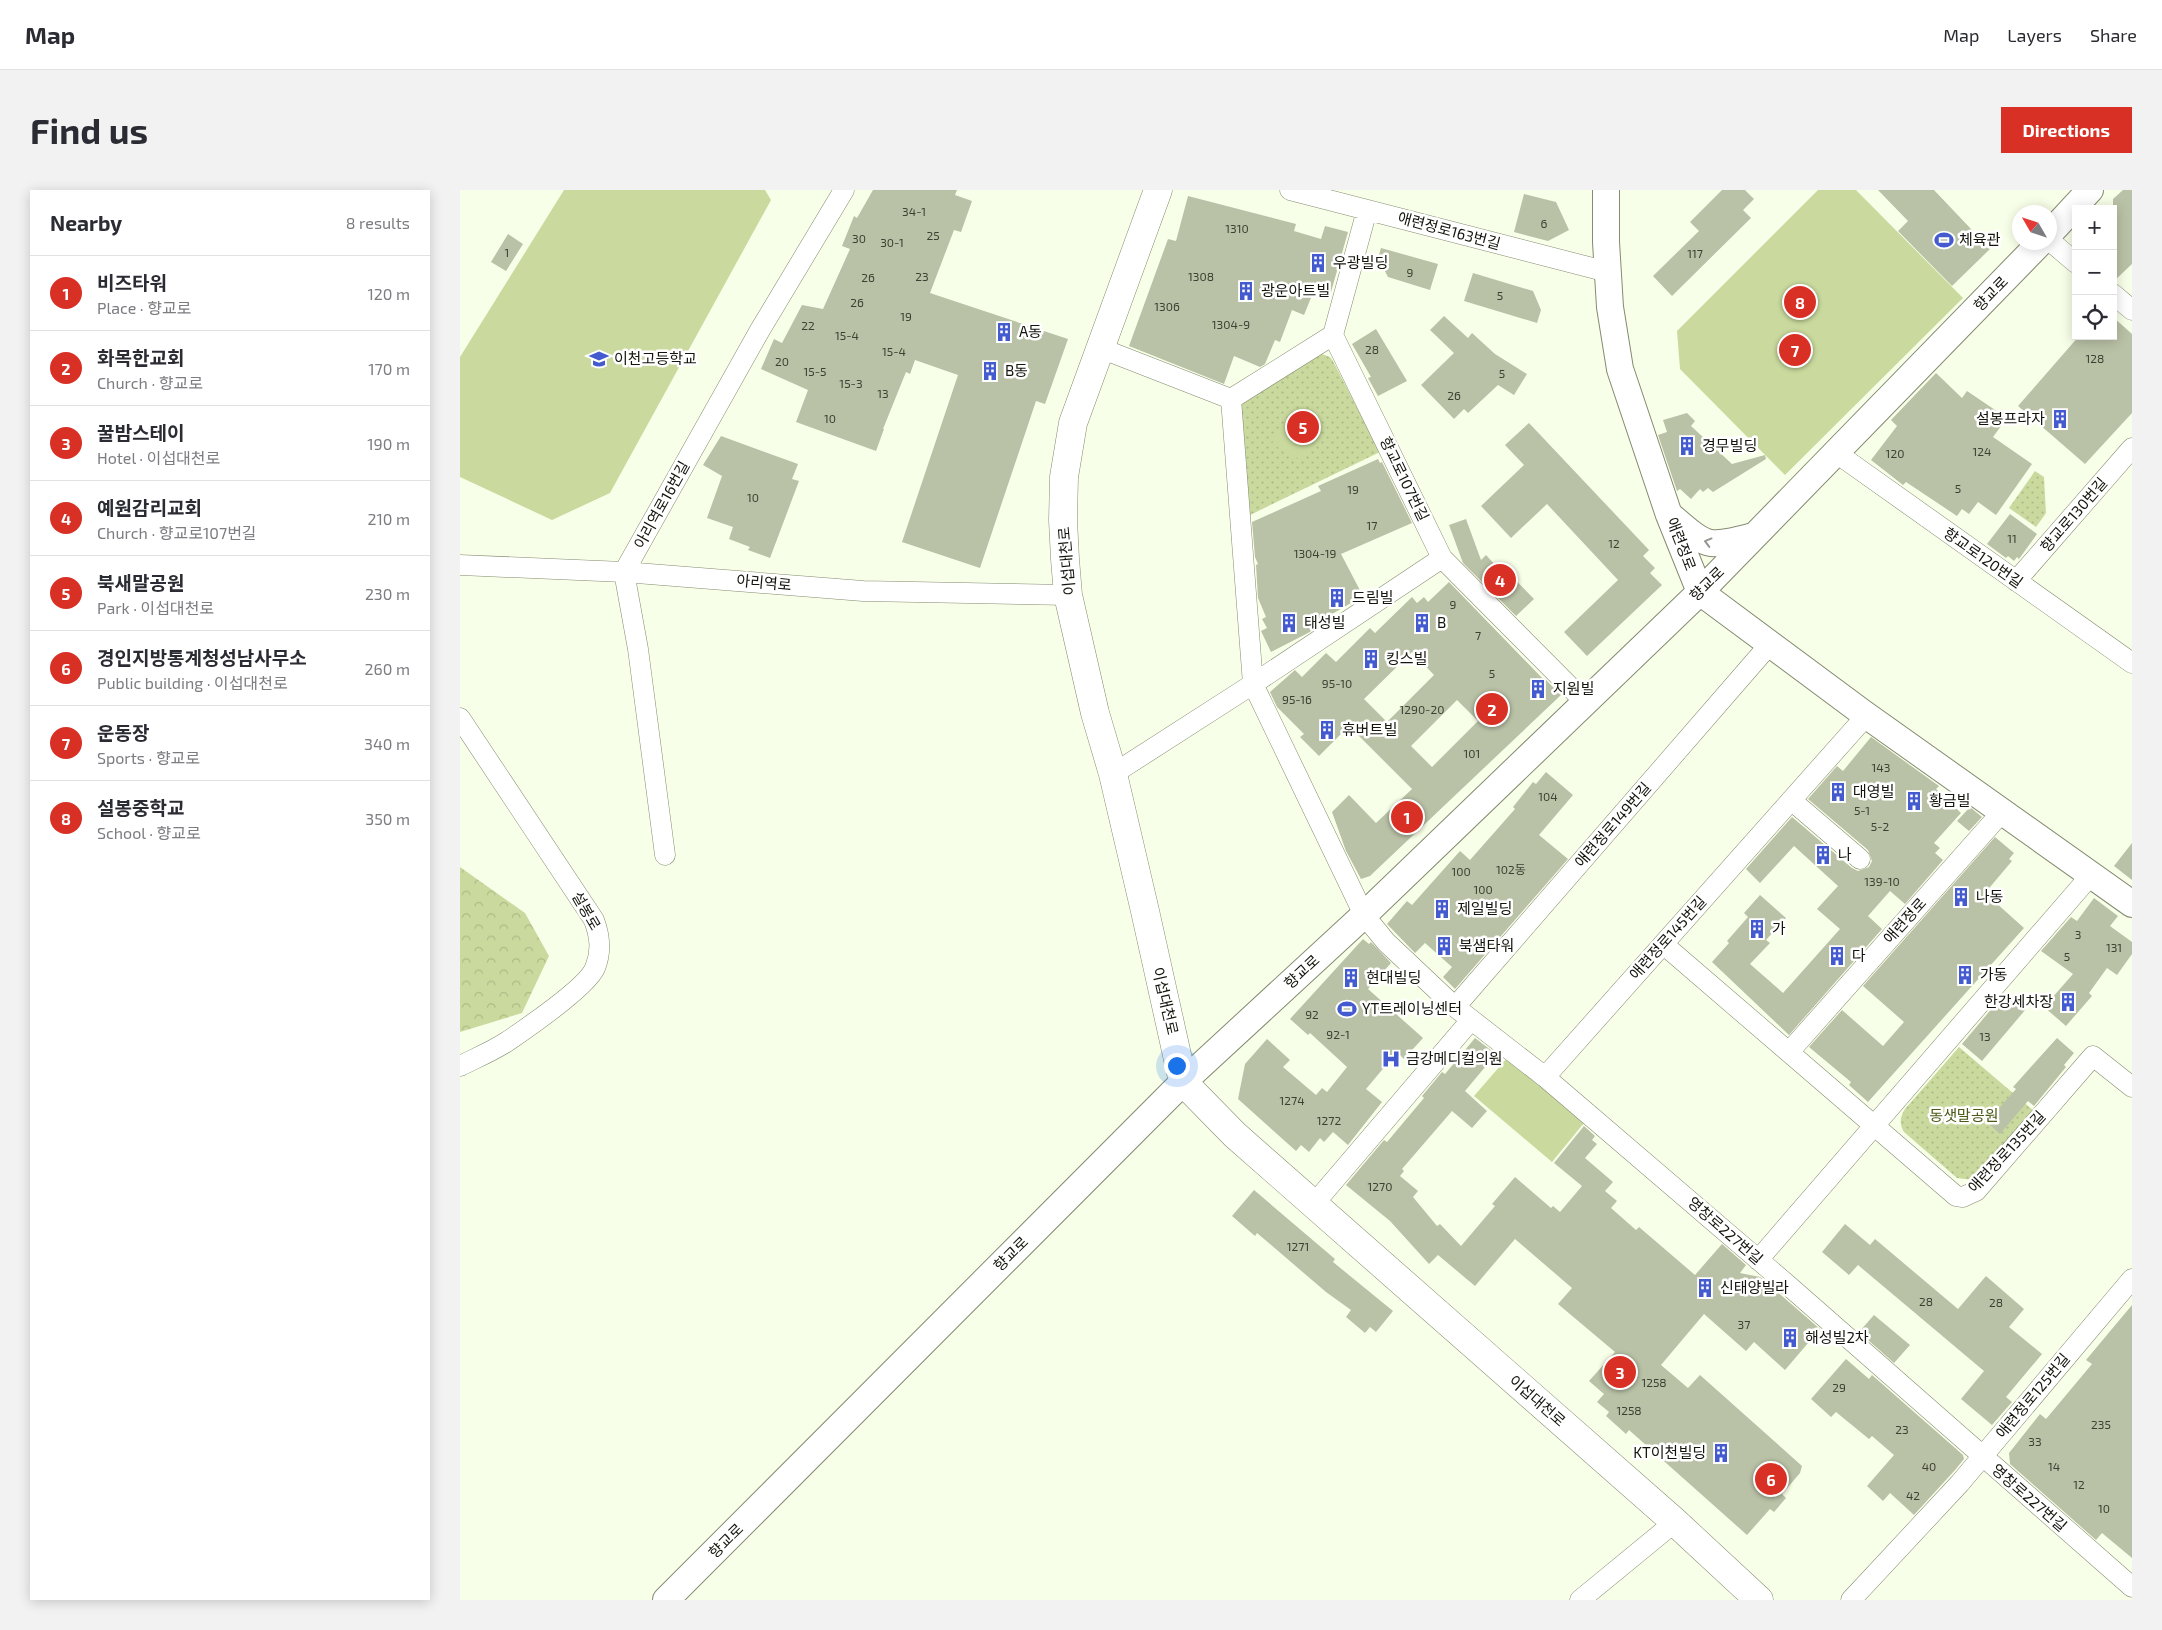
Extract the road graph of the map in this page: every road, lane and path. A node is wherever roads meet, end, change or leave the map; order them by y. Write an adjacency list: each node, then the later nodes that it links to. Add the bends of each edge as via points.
1 (844, 190): 23 (street, 아리역로16번길, via 760,330)
2 (1158, 190): 15 (main road, 이섭대천로)
3 (1290, 190): 6 (street, 애련정로163번길)
4 (1606, 190): 11 (street, 애련정로)
5 (2090, 190): 7 (street)
6 (1367, 210): 11 (street, 애련정로163번길); 14 (street)
7 (2057, 225)
8 (2057, 247): 10 (street)
9 (2033, 250): 18 (street, 향교로)
10 (2072, 260)
11 (1608, 272): 19 (street, 애련정로, via 1620,369)
12 (2114, 295): 13 (street)
13 (2132, 310)
14 (1333, 335): 16 (street); 21 (street, 향교로107번길)
15 (1100, 348): 16 (street); 26 (main road, 이섭대천로, via 1074,424 1064,477)
16 (1231, 398): 29 (street)
17 (2132, 448): 24 (street, 향교로130번길)
18 (1835, 452): 20 (street, 향교로); 24 (street, 향교로120번길)
19 (1669, 515): 20 (street, one-way to 19, via 1710,544 1694,536); 25 (street, 애련정로)
20 (1754, 536): 25 (street, 향교로)
21 (1442, 558): 29 (street); 30 (street, 향교로107번길)
22 (460, 565): 23 (street, 아리역로)
23 (624, 572): 26 (street, 아리역로, via 855,591); 36 (street, via 638,649)
24 (2016, 581): 28 (street, 향교로120번길)
25 (1700, 592): 27 (street); 30 (street, 향교로)
26 (1068, 595): 33 (main road, 이섭대천로, via 1095,713)
27 (1770, 644): 31 (street); 42 (street, 애련정로149번길)
28 (2132, 663)
29 (1253, 684): 33 (street); 40 (street)
30 (1585, 702): 40 (street, 향교로)
31 (1866, 716): 34 (street, 애련정로145번길); 35 (street)
32 (460, 718): 45 (street, 설봉로, via 594,920 600,935 600,951 595,969 582,986 507,1042)
33 (1113, 774): 47 (main road, 이섭대천로)
34 (1792, 800): 37 (street); 41 (street, 애련정로145번길)
35 (2002, 812): 38 (street); 44 (street, 애련정로)
36 (665, 855)
37 (1860, 860)
38 (2091, 875): 39 (street); 49 (street)
39 (2132, 904)
40 (1364, 915): 42 (street, 영창로227번길, via 1386,942); 47 (street, 향교로)
41 (1664, 944): 44 (street, 애련정로135번길); 46 (street, 애련정로145번길)
42 (1455, 1007): 43 (street, 영창로227번길)
43 (1471, 1020): 46 (street, 영창로227번길); 50 (street)
44 (1789, 1052): 49 (street, 애련정로135번길)
45 (460, 1066)
46 (1545, 1077): 51 (street, 영창로227번길)
47 (1183, 1082): 50 (main road, 이섭대천로, via 1234,1135); 56 (street, 향교로)
48 (2132, 1087): 49 (street, 애련정로135번길, via 2093,1056 1976,1191 1963,1197 1950,1192)
49 (1874, 1126): 51 (street)
50 (1313, 1204): 54 (main road, 이섭대천로)
51 (1758, 1260): 53 (street, 영창로227번길)
52 (2132, 1279): 53 (street, 애련정로125번길)
53 (1982, 1457): 55 (street, 영창로227번길); 59 (street, 애련정로125번길)
54 (1675, 1522): 57 (street); 58 (main road, 이섭대천로)
55 (2132, 1587)
56 (666, 1600)
57 (1580, 1600)
58 (1759, 1600)
59 (1851, 1600)

